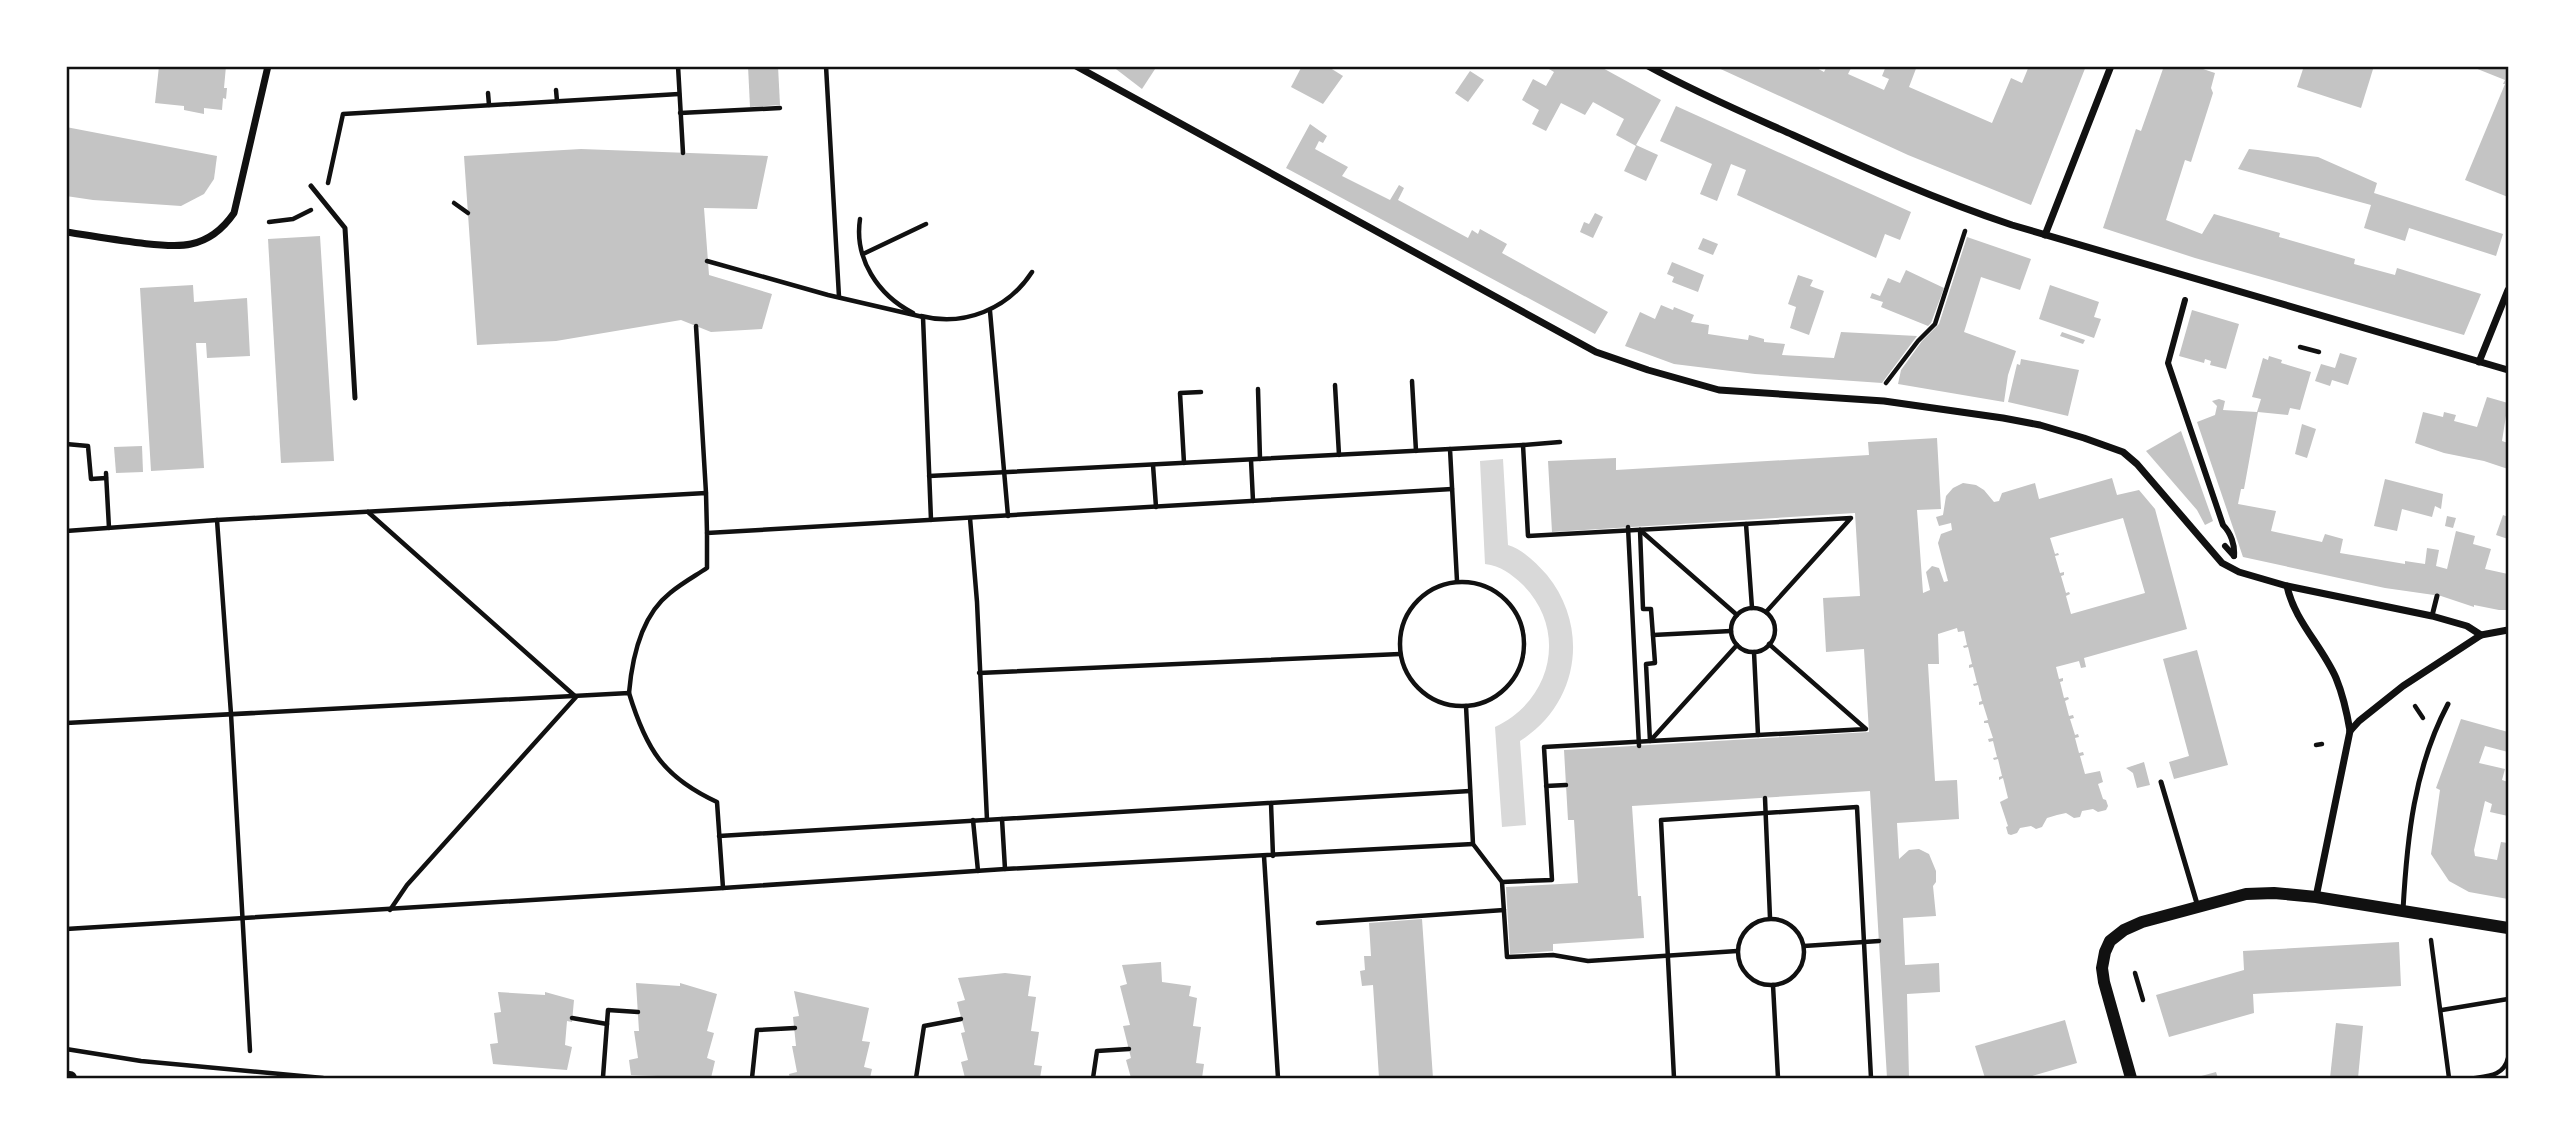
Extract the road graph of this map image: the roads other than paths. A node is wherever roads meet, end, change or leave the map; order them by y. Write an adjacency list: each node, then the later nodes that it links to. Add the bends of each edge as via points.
1 (268, 66): 6 (street, via 234,213 224,228 190,244 173,246)
2 (1076, 66): 16 (street, via 1596,352 1718,390 1884,401 2040,425 2123,452 2222,563)
3 (1648, 66): 7 (street, via 1899,183)
4 (2111, 66): 7 (street)
5 (311, 186): 12 (lane, via 345,228)
6 (66, 232)
7 (2045, 235): 10 (street)
8 (2508, 290): 10 (street)
9 (2185, 300): 13 (street, via 2168,363)
10 (2479, 362): 11 (street)
11 (2508, 370)
12 (355, 398)
13 (2223, 525): 14 (street); 15 (street, via 2234,556)
14 (2221, 533)
15 (2225, 546)
16 (2287, 586): 18 (street); 22 (street, via 2291,602 2335,677)
17 (2437, 596): 18 (lane)
18 (2432, 616): 20 (street, via 2468,626)
19 (2508, 631): 20 (street)
20 (2481, 635): 22 (street, via 2403,686)
21 (2448, 704): 26 (lane, via 2432,734 2412,809)
22 (2350, 731): 24 (street)
23 (2161, 782): 25 (lane)
24 (2316, 897): 25 (street, via 2246,894); 26 (street)
25 (2198, 907): 28 (street, via 2124,930 2105,952 2102,968)
26 (2403, 910): 27 (street)
27 (2508, 928)
28 (2131, 1079)

